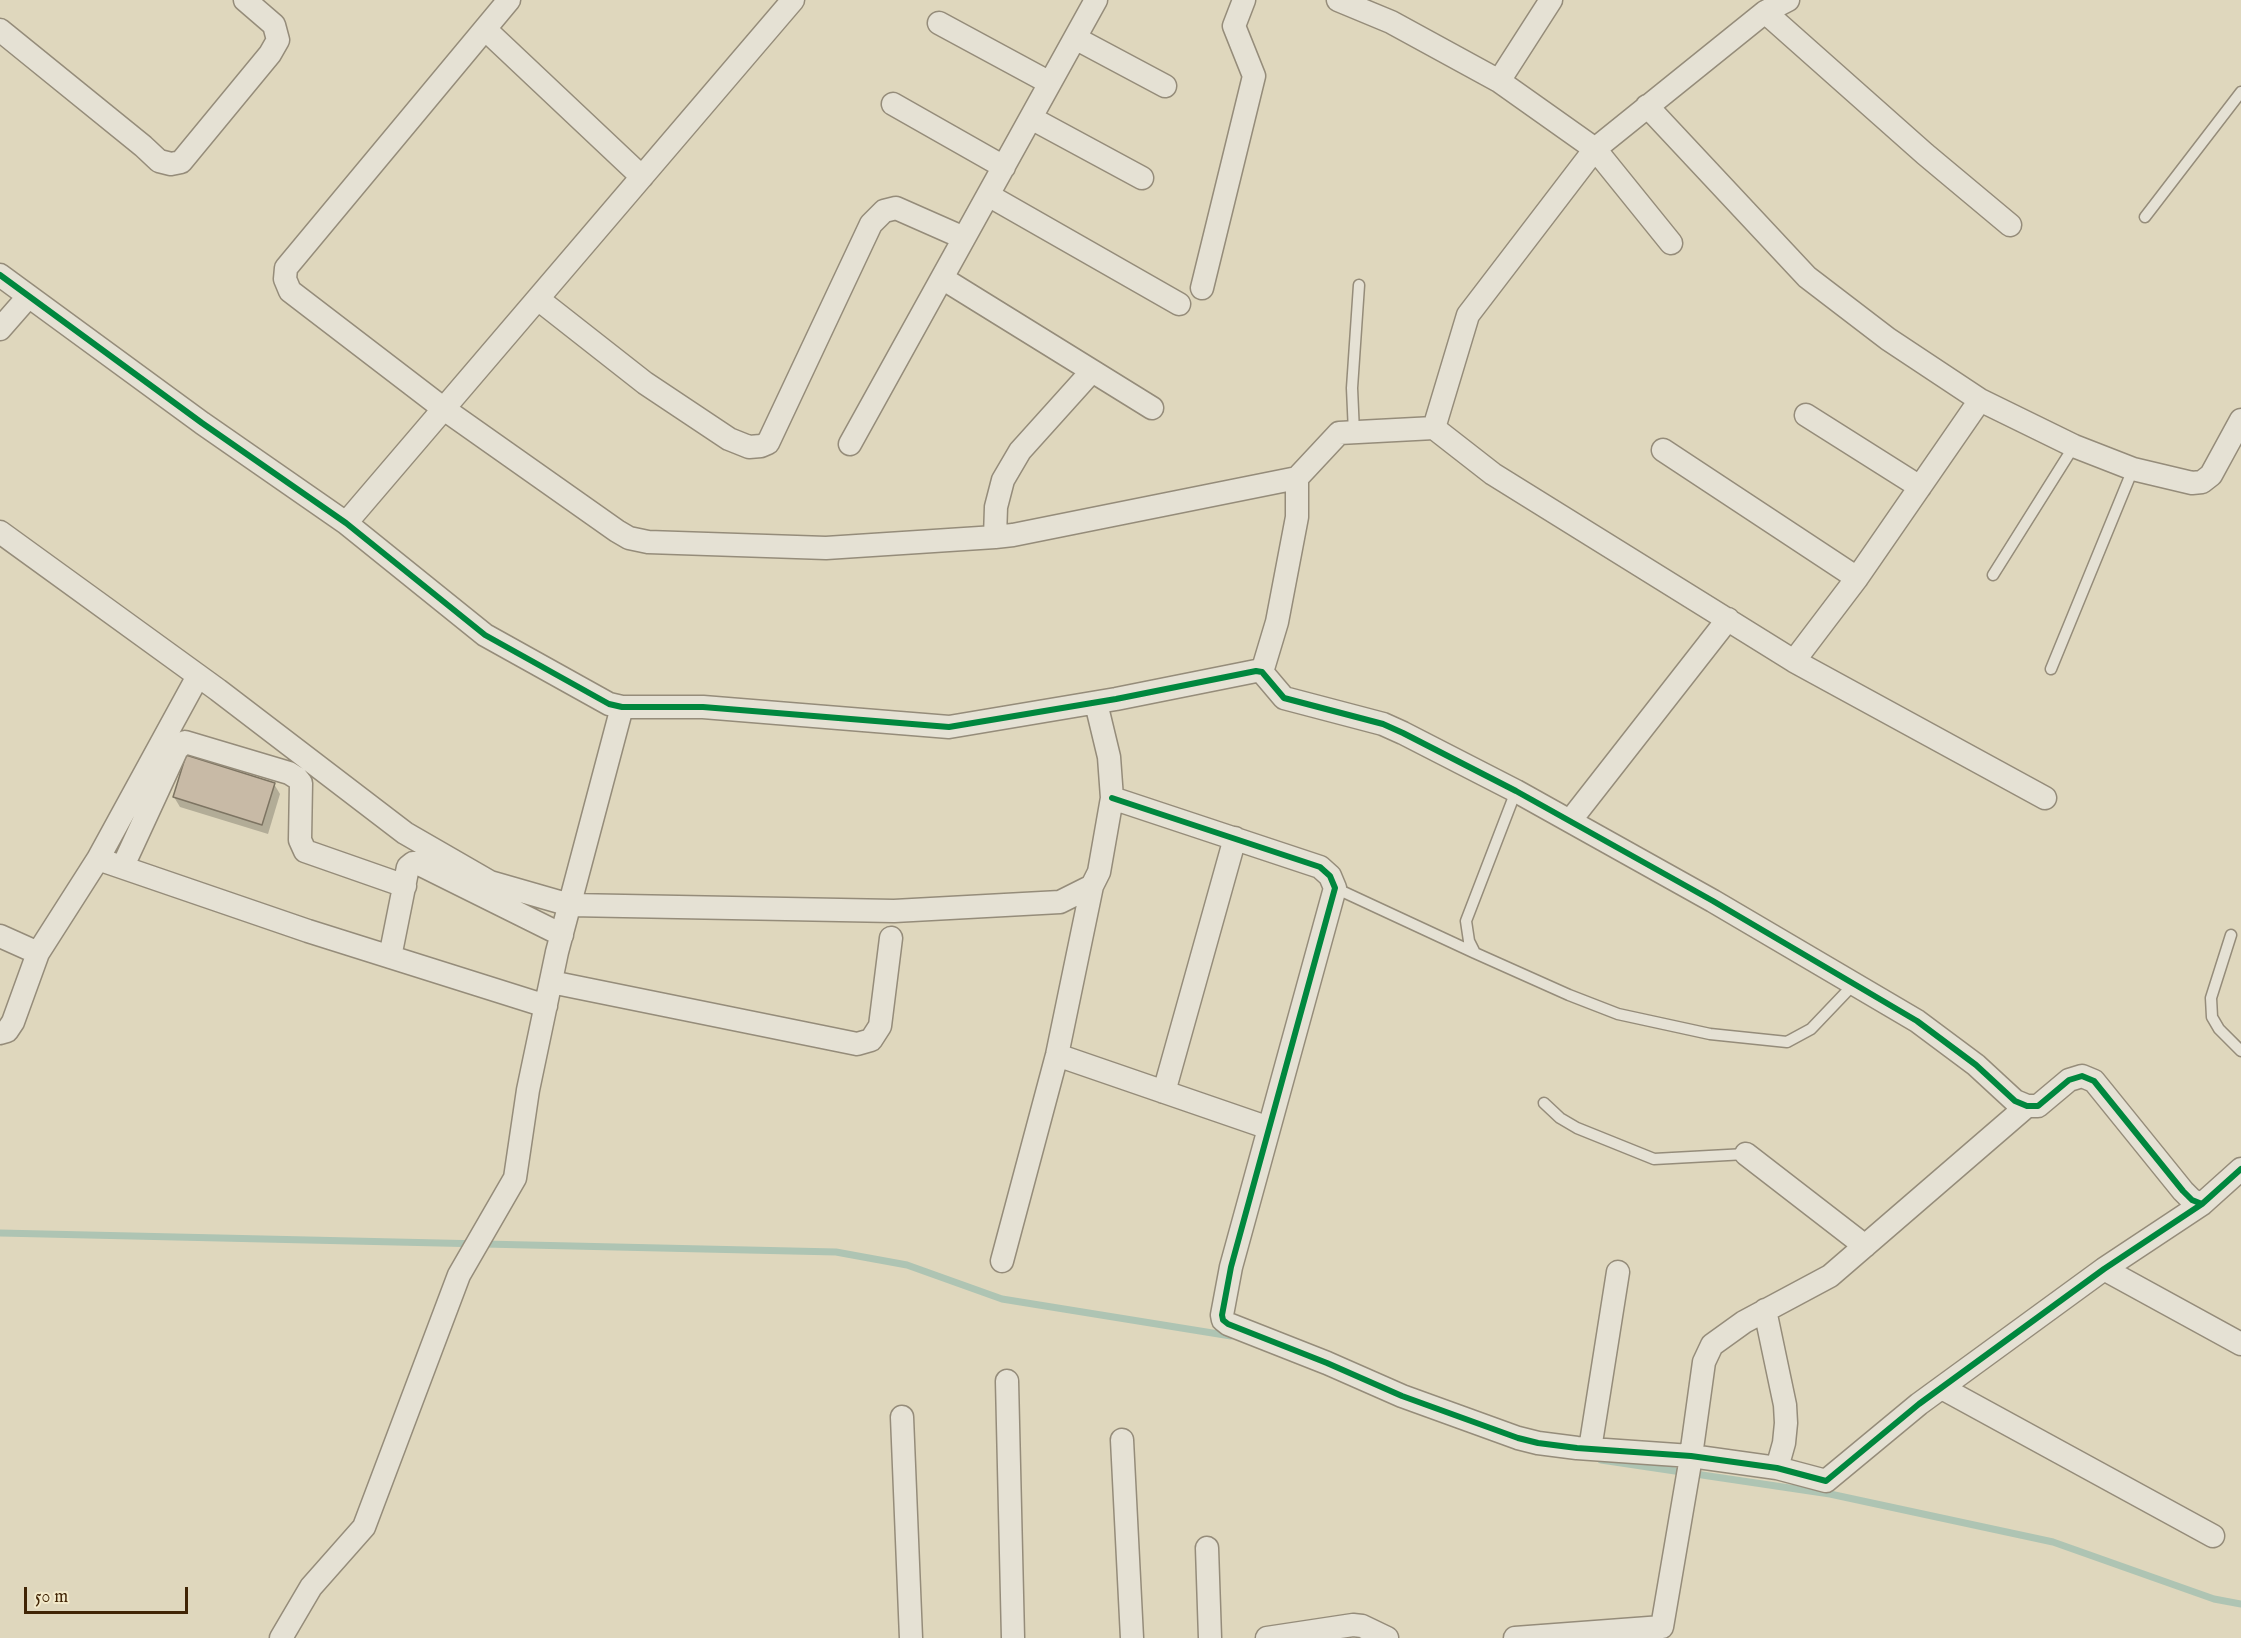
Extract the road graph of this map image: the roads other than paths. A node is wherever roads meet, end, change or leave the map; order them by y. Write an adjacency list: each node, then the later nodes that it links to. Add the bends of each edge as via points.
1 (245, 0): 12 (street, via 274,25 278,40 181,162 171,164 159,161)
2 (509, 0): 11 (street)
3 (793, 0): 23 (street)
4 (1244, 0): 33 (street, via 1234,26 1254,76)
5 (1338, 0): 14 (street, via 1391,22)
6 (1551, 0): 14 (street)
7 (1788, 0): 9 (street)
8 (1087, 3): 13 (street)
9 (1765, 12): 19 (street); 27 (street)
10 (939, 23): 15 (street)
11 (485, 29): 23 (street); 41 (street, via 286,268 290,291)
12 (0, 30)
13 (1075, 38): 15 (street); 16 (street)
14 (1499, 81): 21 (street)
15 (1050, 83): 20 (street)
16 (1165, 86)
17 (2241, 92): 26 (lane)
18 (893, 104): 22 (street)
19 (1647, 106): 21 (street); 39 (street, via 1806,277 1888,339)
20 (1031, 118): 22 (street); 24 (street)
21 (1595, 149): 29 (street); 44 (street, via 1468,315)
22 (1004, 167): 25 (street)
23 (642, 177): 35 (street)
24 (1142, 178)
25 (988, 195): 28 (street); 36 (street)
26 (2145, 217)
27 (2010, 225)
28 (964, 238): 31 (street); 35 (street, via 896,208 884,211 871,224 768,442 761,446 749,447 729,440 645,383)
29 (1671, 243)
30 (0, 275): 34 (street)
31 (942, 278): 38 (street); 46 (street)
32 (1359, 285): 45 (lane, via 1352,388)
33 (1202, 288)
34 (28, 297): 37 (street); 52 (street)
35 (538, 299): 41 (street)
36 (1179, 304)
37 (0, 329)
38 (1092, 371): 40 (street); 54 (street, via 1020,452 1003,480 996,507)
39 (1980, 400): 47 (street); 51 (street)
40 (1152, 408)
41 (444, 409): 52 (street); 54 (street, via 629,538 648,542 826,548)
42 (1806, 415): 51 (street)
43 (2241, 420): 49 (street, via 2211,475 2202,482)
44 (1434, 428): 45 (street); 57 (street, via 1493,474)
45 (1354, 433): 50 (street, via 1339,434)
46 (850, 444)
47 (2074, 446): 49 (street); 55 (lane)
48 (1663, 450): 56 (street)
49 (2133, 469): 59 (lane)
50 (1297, 478): 54 (street); 60 (street, via 1297,517 1277,622)
51 (1920, 487): 56 (street)
52 (346, 523): 63 (street, via 485,635 609,704)
53 (0, 532): 61 (street)
54 (995, 537)
55 (1993, 575)
56 (1857, 578): 58 (street)
57 (1728, 620): 58 (street); 67 (street)
58 (1794, 661): 66 (street)
59 (2051, 669)
60 (1262, 672): 62 (street); 64 (street, via 1284,698 1383,723)
61 (198, 676): 69 (street); 74 (street, via 427,848 490,882)
62 (1096, 703): 63 (street, via 949,727 703,707); 65 (street, via 1109,757)
63 (622, 707): 74 (street)
64 (1516, 791): 67 (street); 80 (lane, via 1467,921 1468,941)
65 (1112, 798): 68 (street); 72 (street, via 1099,872)
66 (2045, 798)
67 (1570, 821): 83 (street)
68 (1235, 838): 73 (street, via 1320,867); 88 (street)
69 (98, 859): 70 (street); 79 (street)
70 (123, 866): 71 (street, via 177,749 184,742 297,778 301,783 300,840 305,851); 81 (street)
71 (405, 886): 77 (street, via 408,867 417,863); 81 (street)
72 (1092, 886): 74 (street, via 1060,902 894,911); 87 (street)
73 (1335, 888): 80 (lane); 91 (street)
74 (570, 905): 77 (street)
75 (2231, 934): 86 (lane, via 2211,998 2212,1017)
76 (0, 936): 79 (street)
77 (562, 936): 82 (street)
78 (891, 938): 82 (street, via 880,1026 871,1040 857,1044)
79 (38, 953): 85 (street, via 13,1022)
80 (1475, 953): 83 (lane, via 1618,1014 1710,1034 1787,1042 1811,1029)
81 (390, 957): 84 (street)
82 (551, 982): 84 (street)
83 (1853, 985): 90 (street, via 1917,1021 1976,1065 2015,1101)
84 (546, 1006): 111 (street, via 515,1178 459,1275 364,1527 311,1587)
85 (0, 1033)
86 (2241, 1051)
87 (1057, 1055): 88 (street); 96 (street)
88 (1164, 1092): 91 (street)
89 (1544, 1103): 92 (lane, via 1577,1128 1654,1159)
90 (2027, 1106): 94 (street, via 2038,1106 2069,1080 2082,1076 2094,1081 2183,1191); 95 (street)
91 (1269, 1128): 105 (street, via 1231,1267 1222,1315 1228,1324 1402,1396 1518,1438)
92 (1746, 1154): 95 (street)
93 (2241, 1169): 94 (street)
94 (2202, 1204): 97 (street)
95 (1865, 1246): 99 (street, via 1830,1276)
96 (1002, 1261)
97 (2104, 1269): 100 (street); 102 (street)
98 (1618, 1272): 105 (street)
99 (1765, 1310): 106 (street, via 1712,1345 1704,1362); 107 (street, via 1785,1405 1785,1433)
100 (2241, 1344)
101 (1007, 1381): 113 (street)
102 (1942, 1388): 107 (street, via 1826,1480); 108 (street)
103 (902, 1417): 112 (street)
104 (1122, 1440): 114 (street)
105 (1590, 1449): 106 (street)
106 (1691, 1459): 107 (street); 110 (street)
107 (1777, 1468)
108 (2213, 1536)
109 (1207, 1548): 115 (street)
110 (1663, 1633): 118 (street)
111 (281, 1638)
112 (911, 1638)
113 (1013, 1638)
114 (1132, 1638)
115 (1210, 1638)
116 (1267, 1638): 117 (street, via 1353,1625)
117 (1387, 1638)
118 (1515, 1638)

